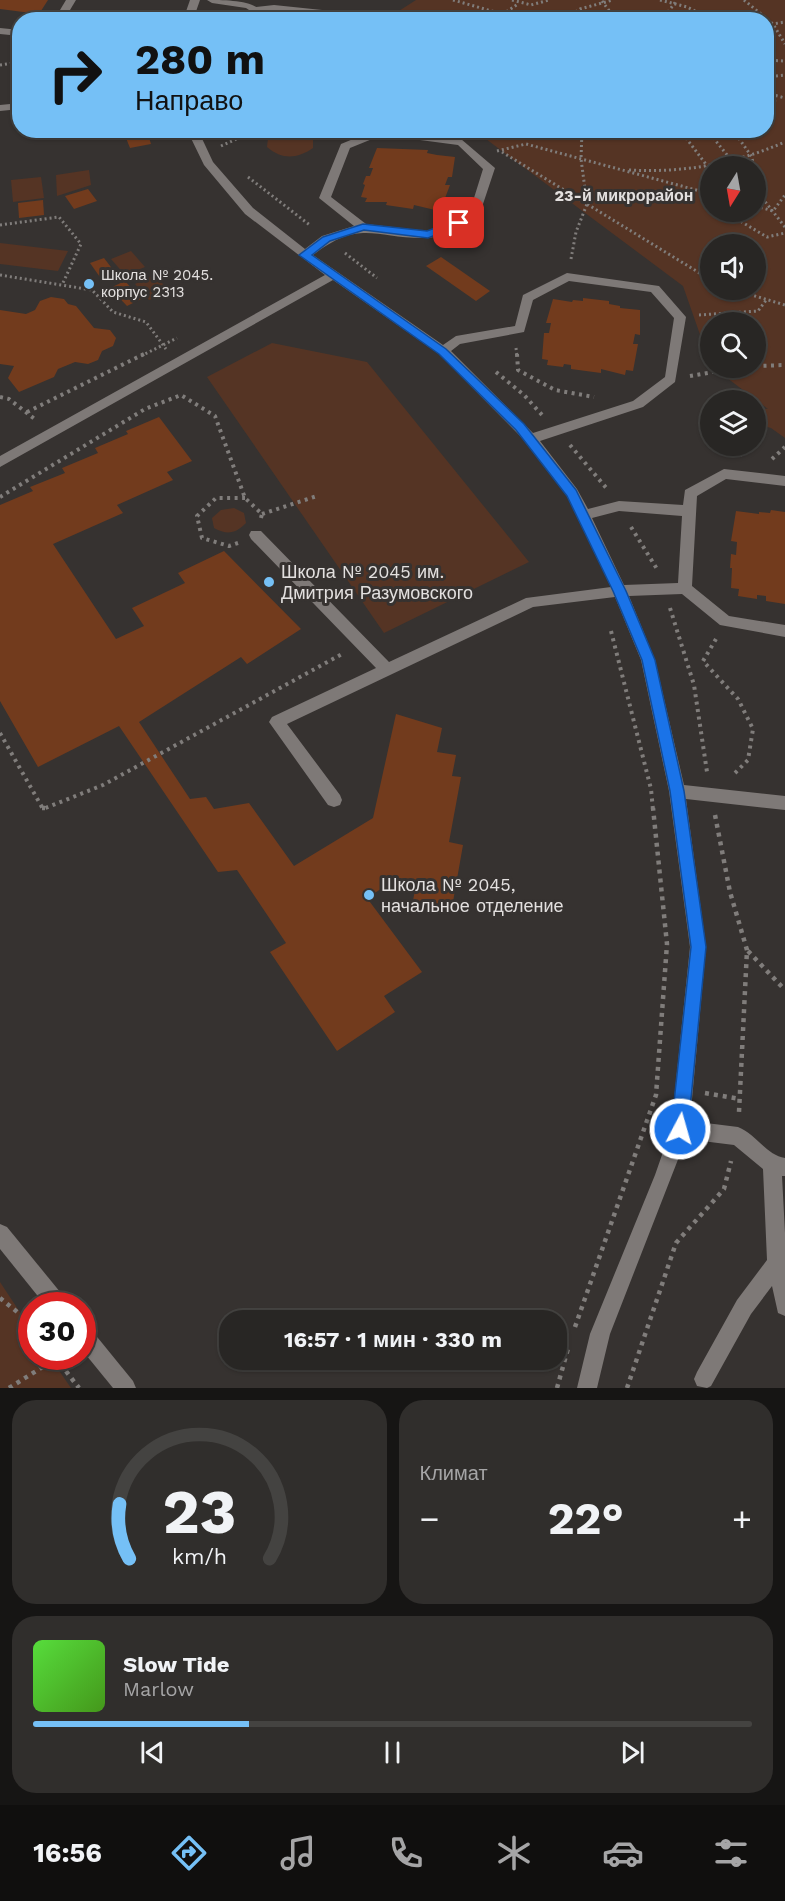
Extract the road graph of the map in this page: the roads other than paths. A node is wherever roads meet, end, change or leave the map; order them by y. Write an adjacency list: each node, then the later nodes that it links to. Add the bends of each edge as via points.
1 (212, 0): 2 (street, via 249,5)
2 (251, 12)
3 (261, 12): 4 (street, via 274,8)
4 (312, 12)
5 (196, 138): 9 (street, via 208,163 249,211)
6 (366, 138): 8 (street, via 345,146 325,198)
7 (429, 138): 8 (street, via 461,142 489,168 474,216 428,235)
8 (363, 227): 9 (street, via 326,239)
9 (305, 255): 10 (street)
10 (334, 275): 11 (street); 13 (street)
11 (442, 351): 12 (street); 12 (street, via 456,340 520,329 527,298 567,277 655,289 680,317 671,379 638,404)
12 (531, 439): 16 (street)
13 (0, 462)
14 (785, 481): 15 (street, via 724,474 690,494)
15 (689, 511): 16 (street, via 619,506); 18 (street)
16 (584, 515): 19 (street)
17 (256, 535): 21 (street)
18 (686, 588): 19 (street); 20 (street, via 725,621)
19 (620, 591): 21 (street, via 531,602); 22 (street, via 648,660)
20 (785, 631)
21 (386, 669): 23 (street, via 278,722)
22 (677, 791): 24 (street); 25 (street, via 698,947)
23 (334, 800)
24 (785, 802)
25 (680, 1129): 26 (street, via 738,1136); 34 (street, via 600,1334)
26 (778, 1166): 28 (street)
27 (0, 1234): 29 (street)
28 (777, 1263): 30 (street); 32 (street, via 744,1306)
29 (47, 1292)
30 (785, 1306)
31 (96, 1351): 33 (street)
32 (704, 1378)
33 (126, 1388)
34 (587, 1388)

